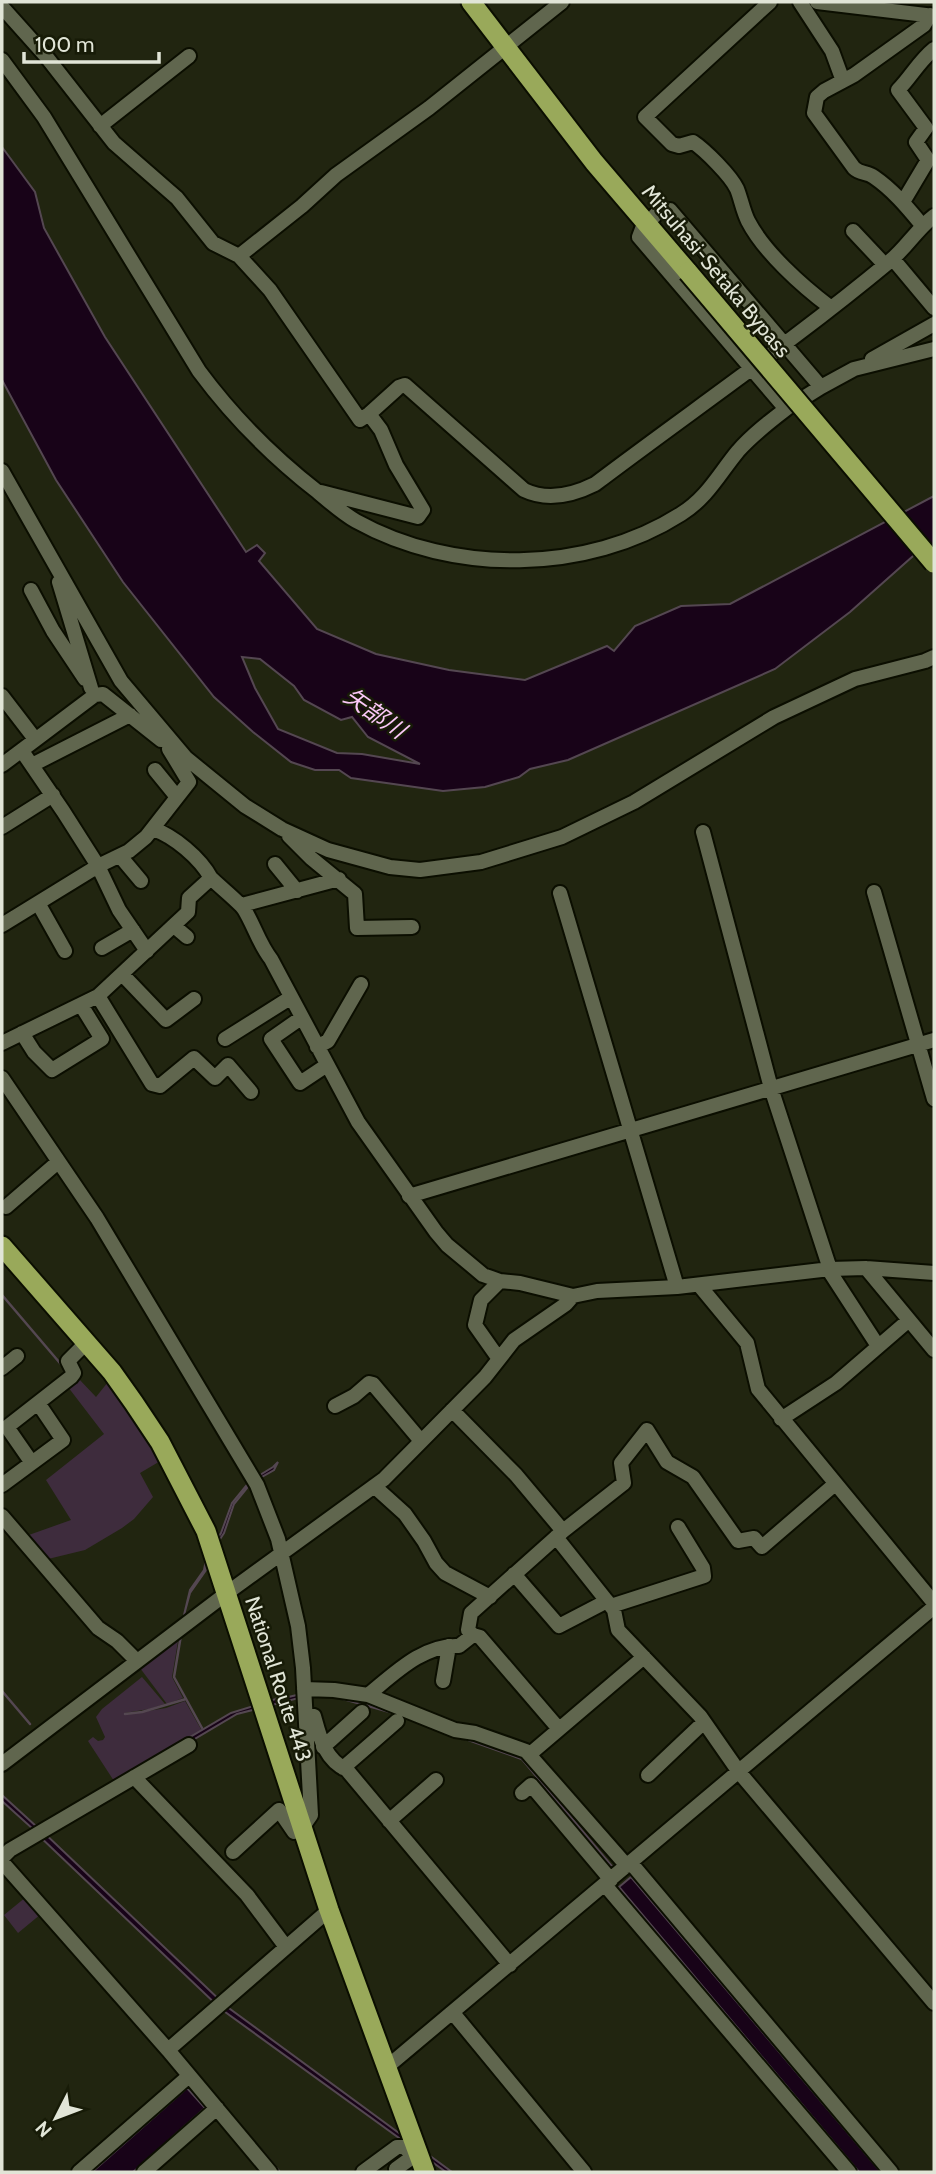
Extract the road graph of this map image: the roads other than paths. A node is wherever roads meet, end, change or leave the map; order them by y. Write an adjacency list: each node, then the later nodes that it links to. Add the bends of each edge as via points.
1 (471, 2): 9 (highway, Mitsuhasi-Setaka Bypass)
2 (484, 2): 9 (highway, Mitsuhasi-Setaka Bypass)
3 (562, 2): 9 (street)
4 (770, 2): 23 (street, via 645,117 672,144 693,142 701,147 736,186 747,220 765,245 809,292)
5 (800, 2): 13 (street, via 832,51)
6 (817, 2): 8 (street)
7 (2, 7): 14 (street)
8 (932, 15): 13 (street)
9 (509, 44): 17 (highway, Mitsuhasi-Setaka Bypass); 20 (street, via 336,175)
10 (934, 49): 15 (street, via 898,90 926,128 916,142 928,160)
11 (189, 56): 14 (street)
12 (2, 60): 34 (street, via 44,117 199,371 267,449)
13 (843, 81): 15 (street, via 817,97 814,113 859,173 871,174)
14 (100, 126): 20 (street, via 177,198 213,243)
15 (903, 201): 18 (street)
16 (934, 216): 18 (street)
17 (650, 219): 22 (highway, Mitsuhasi-Setaka Bypass); 26 (street, via 660,209 670,210); 28 (street, via 639,237)
18 (922, 225): 21 (street)
19 (853, 231): 21 (street)
20 (239, 256): 32 (street, via 270,290 360,420)
21 (889, 262): 23 (street); 24 (street)
22 (692, 268): 35 (highway, Mitsuhasi-Setaka Bypass); 36 (highway, Mitsuhasi-Setaka Bypass, bridge)
23 (830, 307): 26 (street)
24 (934, 308)
25 (934, 324): 29 (street)
26 (784, 344): 28 (street); 30 (street)
27 (934, 349): 29 (street)
28 (750, 368): 31 (street); 32 (street, via 595,484 548,497 524,490 405,385)
29 (854, 369): 30 (street)
30 (821, 387): 31 (street)
31 (786, 409): 34 (street, via 754,434 702,498 683,513 626,540 566,555 514,560 433,550 372,529)
32 (369, 414): 34 (street, via 423,510 418,517)
33 (2, 471): 37 (street)
34 (317, 491)
35 (934, 545)
36 (934, 563)
37 (56, 566): 40 (street); 44 (street, via 121,681)
38 (31, 590): 40 (street)
39 (934, 657): 53 (street, via 855,679 774,717 672,781 595,822 529,849 481,862 403,869 328,850)
40 (93, 691): 42 (street); 43 (street)
41 (2, 696): 43 (street)
42 (130, 715): 44 (street); 47 (street)
43 (36, 739): 45 (street)
44 (167, 742): 50 (street, via 189,782); 53 (street, via 220,787)
45 (22, 751): 46 (street); 47 (street)
46 (2, 765)
47 (32, 765): 49 (street)
48 (155, 770): 50 (street)
49 (53, 795): 51 (street); 57 (street)
50 (177, 797): 52 (street)
51 (2, 827)
52 (153, 829): 55 (street); 58 (street, via 165,833)
53 (282, 829): 59 (street)
54 (703, 832): 89 (street)
55 (120, 856): 57 (street); 60 (street)
56 (275, 864): 61 (street)
57 (97, 866): 64 (street); 69 (street)
58 (211, 878): 65 (street); 67 (street, via 189,898 188,912)
59 (339, 879): 61 (street); 68 (street, via 355,894 357,928)
60 (141, 881)
61 (297, 891): 65 (street)
62 (874, 892): 85 (street)
63 (560, 893): 92 (street)
64 (38, 903): 66 (street); 72 (street)
65 (242, 905): 77 (street)
66 (2, 925)
67 (174, 926): 70 (street); 73 (street)
68 (412, 926)
69 (133, 930): 71 (street); 73 (street)
70 (187, 937)
71 (102, 948)
72 (65, 951)
73 (147, 951): 74 (street)
74 (122, 974): 76 (street); 78 (street, via 166,1020)
75 (360, 984): 86 (street, via 328,1041)
76 (98, 996): 79 (street); 90 (street, via 152,1084 160,1086 194,1058 215,1078 228,1065)
77 (290, 998): 80 (street); 82 (street)
78 (194, 999)
79 (82, 1005): 81 (street); 81 (street, via 102,1039 52,1070)
80 (301, 1018): 86 (street); 87 (street, via 271,1039 300,1083)
81 (22, 1033): 84 (street)
82 (225, 1039)
83 (934, 1040): 85 (street)
84 (2, 1043)
85 (917, 1045): 89 (street); 91 (street)
86 (317, 1047): 87 (street)
87 (327, 1065): 94 (street, via 358,1122)
88 (2, 1077): 93 (street)
89 (771, 1088): 92 (street); 98 (street)
90 (251, 1092)
91 (934, 1099)
92 (629, 1129): 94 (street); 102 (street)
93 (58, 1162): 95 (street); 123 (street, via 247,1465 274,1527)
94 (409, 1196): 100 (street, via 447,1245 483,1275)
95 (6, 1207)
96 (2, 1246): 125 (highway, National Route 443, via 112,1372 160,1442 206,1531)
97 (866, 1268): 98 (street); 99 (street); 104 (street)
98 (829, 1269): 101 (street); 106 (street)
99 (934, 1273)
100 (500, 1281): 103 (street); 109 (street, via 481,1300 475,1325)
101 (699, 1285): 102 (street); 114 (street, via 747,1343 758,1389)
102 (677, 1287): 103 (street)
103 (573, 1296): 109 (street, via 514,1340)
104 (909, 1320): 106 (street); 107 (street)
105 (83, 1346): 111 (street, via 68,1361 74,1373 71,1377)
106 (878, 1346): 114 (street, via 836,1383)
107 (934, 1350)
108 (17, 1356): 110 (street)
109 (499, 1359): 113 (street)
110 (2, 1368)
111 (38, 1403): 116 (street, via 7,1427); 116 (street, via 63,1440)
112 (335, 1406): 115 (street, via 373,1384)
113 (452, 1410): 115 (street); 122 (street, via 516,1475)
114 (781, 1419): 117 (street)
115 (421, 1441): 119 (street)
116 (32, 1463): 118 (street)
117 (835, 1484): 122 (street, via 762,1547 754,1538 738,1541 693,1476 667,1462 647,1430 621,1463 624,1483); 128 (street)
118 (2, 1485)
119 (374, 1486): 123 (street); 126 (street, via 405,1514 445,1573)
120 (2, 1516): 132 (street, via 98,1628)
121 (678, 1527): 127 (street, via 704,1576)
122 (559, 1534): 124 (street); 127 (street)
123 (280, 1554): 125 (street); 134 (street, via 298,1626)
124 (514, 1574): 126 (street); 127 (street, via 559,1626)
125 (227, 1592): 132 (street); 152 (highway, National Route 443)
126 (490, 1597): 129 (street, via 471,1613 468,1630)
127 (609, 1604): 131 (street, via 618,1630)
128 (934, 1605): 146 (street)
129 (473, 1635): 130 (street, via 459,1646); 140 (street, via 480,1637)
130 (449, 1646): 133 (street); 135 (street, via 408,1662)
131 (644, 1657): 139 (street); 140 (street)
132 (137, 1661): 144 (street)
133 (443, 1681)
134 (304, 1689): 135 (street); 137 (street)
135 (368, 1695): 143 (street)
136 (362, 1712): 142 (street)
137 (306, 1714): 142 (street, via 314,1716); 152 (street, via 311,1815)
138 (397, 1721): 145 (street)
139 (704, 1722): 146 (street); 147 (street)
140 (559, 1729): 143 (street)
141 (189, 1745): 148 (street)
142 (323, 1747): 145 (street)
143 (530, 1754): 155 (street)
144 (2, 1764)
145 (343, 1768): 151 (street)
146 (739, 1772): 155 (street); 160 (street)
147 (648, 1775)
148 (134, 1777): 154 (street, via 10,1850); 158 (street, via 247,1895)
149 (436, 1780): 151 (street)
150 (522, 1793): 156 (street, via 531,1785)
151 (389, 1821): 159 (street)
152 (302, 1828): 153 (street, via 294,1832 279,1810); 157 (highway, National Route 443)
153 (233, 1852)
154 (2, 1860): 162 (street)
155 (629, 1865): 156 (street); 174 (street)
156 (608, 1883): 159 (street); 173 (street)
157 (330, 1910): 158 (street); 163 (highway, National Route 443)
158 (286, 1947): 162 (street)
159 (510, 1965): 161 (street)
160 (934, 2003)
161 (453, 2013): 163 (street); 172 (street)
162 (168, 2050): 164 (street)
163 (387, 2067): 166 (highway, National Route 443)
164 (189, 2076): 165 (street); 168 (street)
165 (217, 2108): 169 (street); 170 (street)
166 (419, 2160): 167 (street); 171 (street, via 404,2147 397,2147)
167 (396, 2169)
168 (79, 2172)
169 (145, 2172)
170 (270, 2172)
171 (363, 2172)
172 (584, 2172)
173 (849, 2172)
174 (891, 2172)

